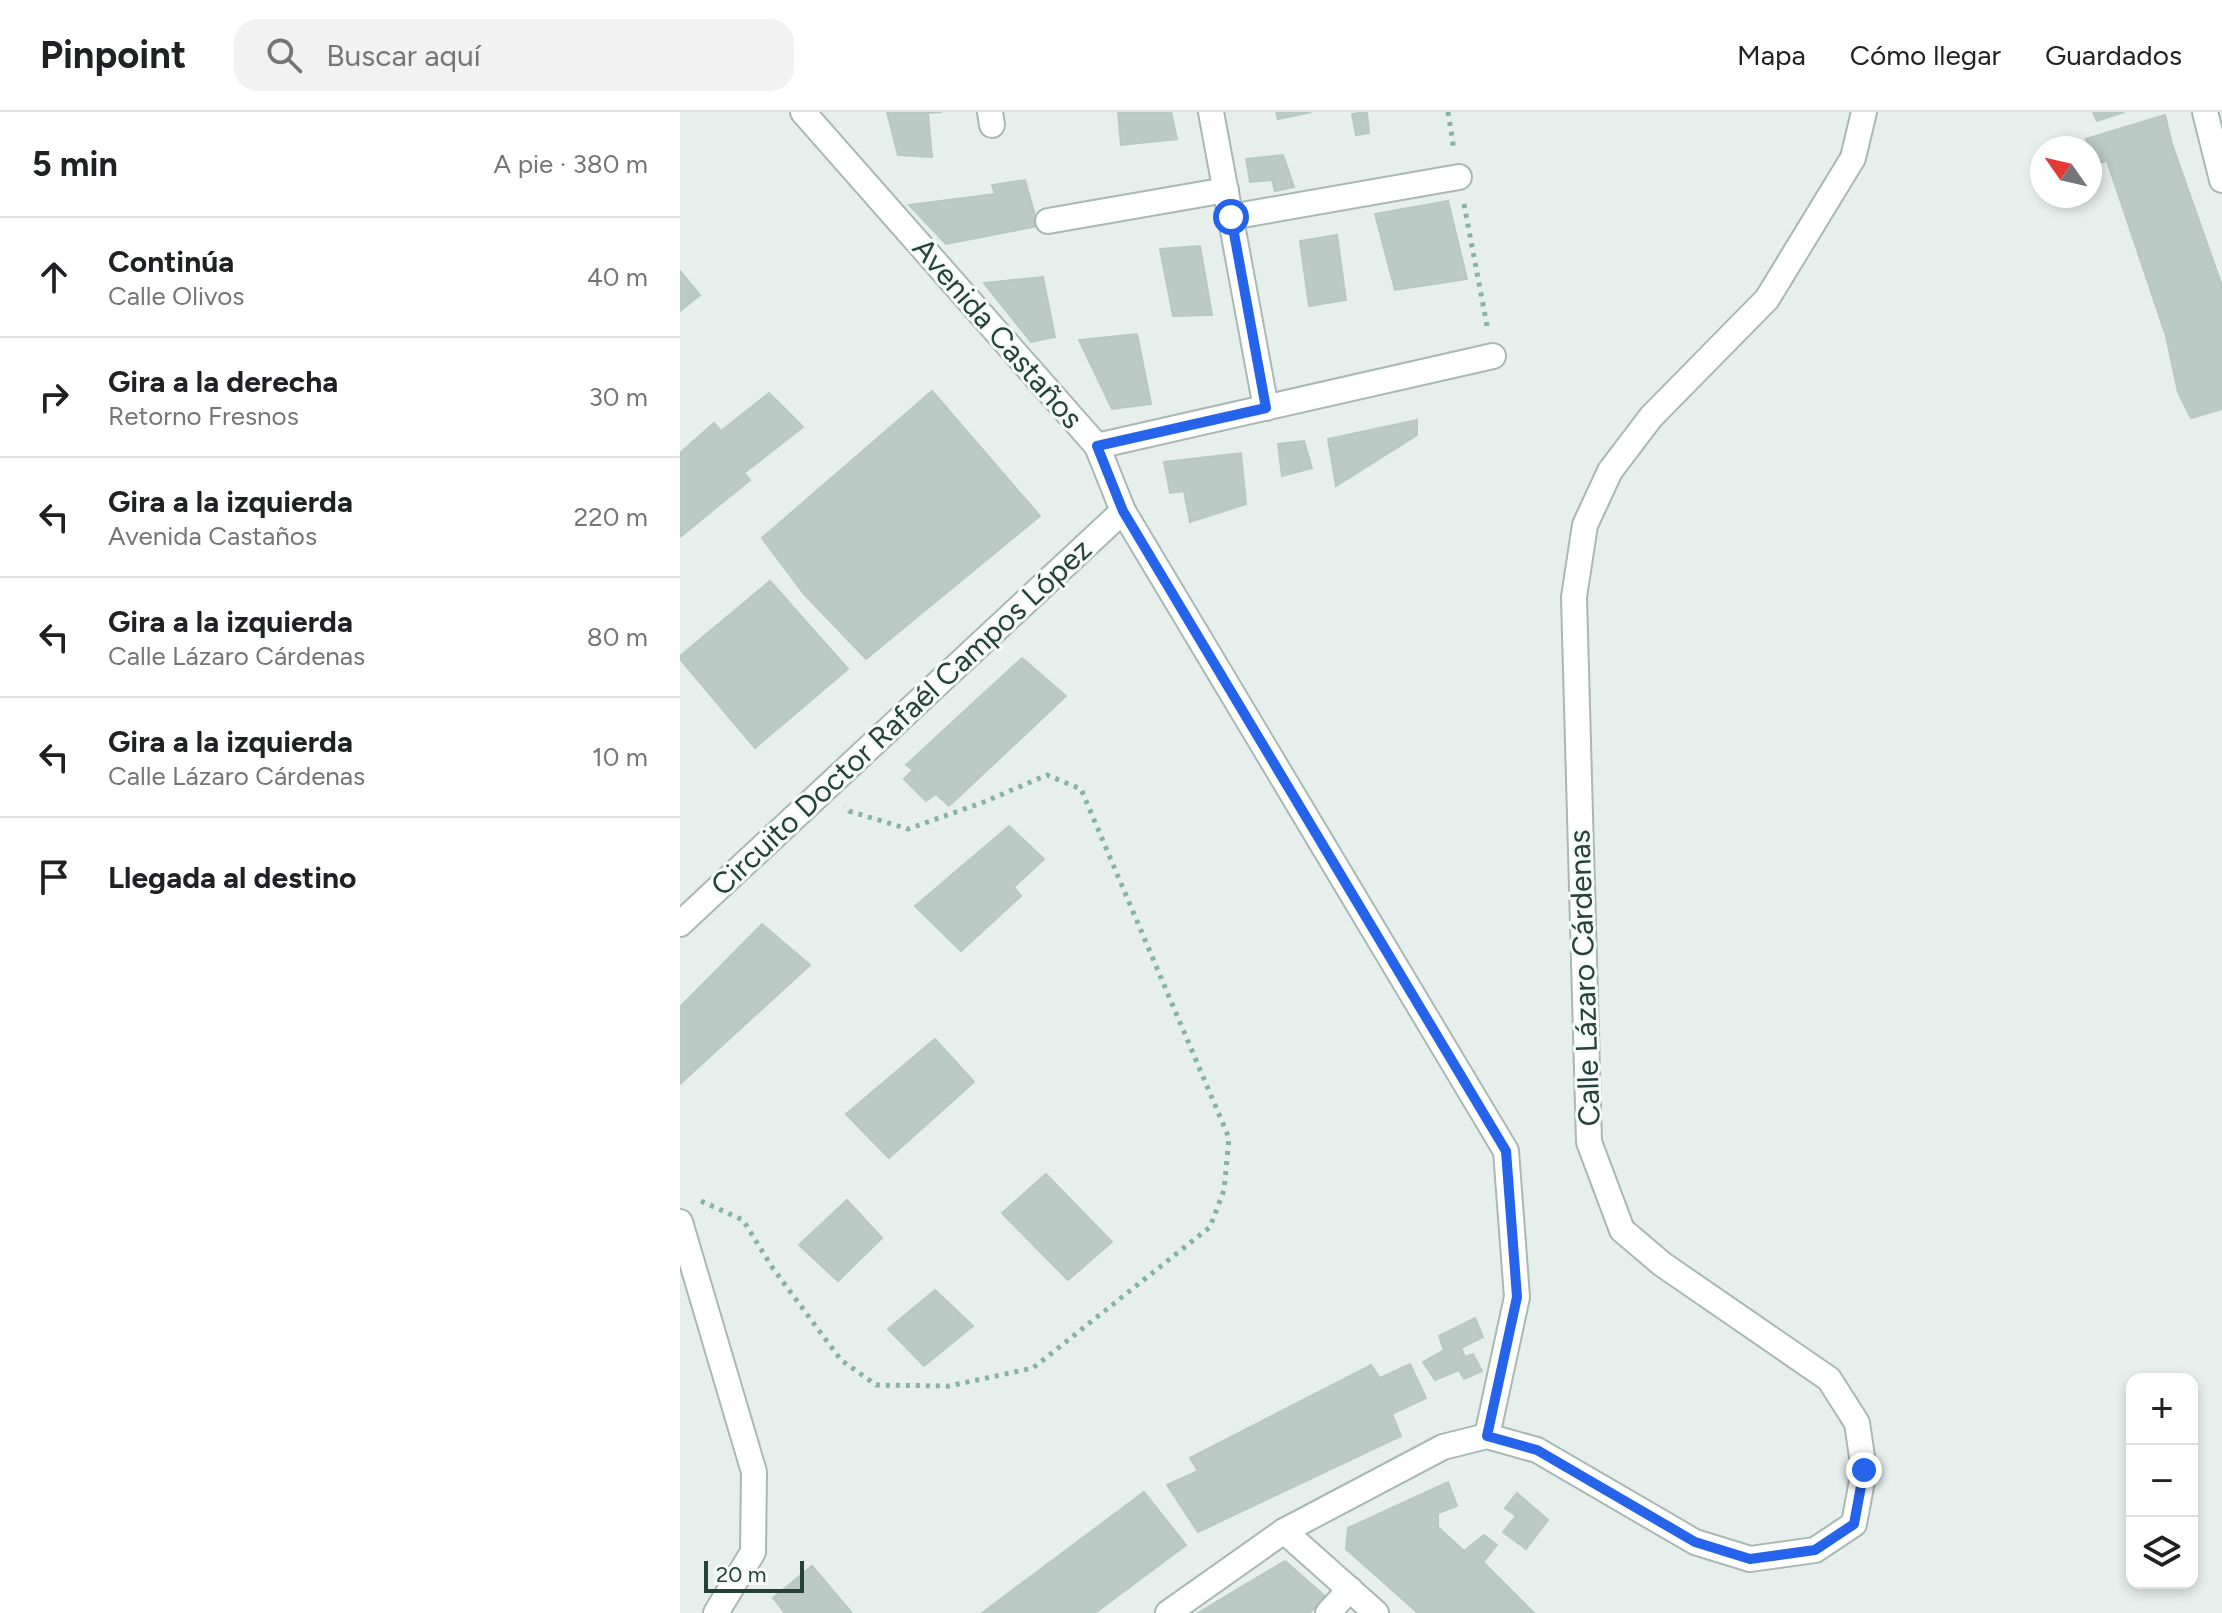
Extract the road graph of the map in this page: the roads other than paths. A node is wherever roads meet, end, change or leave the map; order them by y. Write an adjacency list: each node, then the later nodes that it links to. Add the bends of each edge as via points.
1 (803, 112): 12 (street, Avenida Castaños)
2 (1211, 112): 7 (street)
3 (1864, 112): 16 (street, Calle Lázaro Cárdenas, via 1853,158 1767,299 1651,417 1610,471 1585,525 1574,597 1589,1142 1622,1230 1662,1264 1829,1379 1857,1423 1864,1470 1854,1524 1815,1550 1750,1559 1695,1542 1537,1450)
4 (2205, 112): 6 (street)
5 (1459, 177): 8 (street)
6 (2222, 180)
7 (1226, 190): 8 (street); 9 (street)
8 (1231, 217): 11 (street)
9 (1048, 221)
10 (1493, 356): 11 (street)
11 (1266, 408): 12 (street)
12 (1097, 446): 13 (street, Avenida Castaños)
13 (1123, 511): 14 (street, Circuito Doctor Rafaél Campos López); 16 (street, Avenida Castaños, via 1506,1151 1517,1297)
14 (680, 924)
15 (680, 1222): 19 (street, via 754,1472 753,1552)
16 (1487, 1436): 17 (street, Calle Lázaro Cárdenas, via 1443,1447)
17 (1284, 1531): 18 (street); 20 (street, Calle Lázaro Cárdenas)
18 (1350, 1589): 21 (street); 22 (street)
19 (716, 1613)
20 (1168, 1613)
21 (1328, 1613)
22 (1376, 1613)

